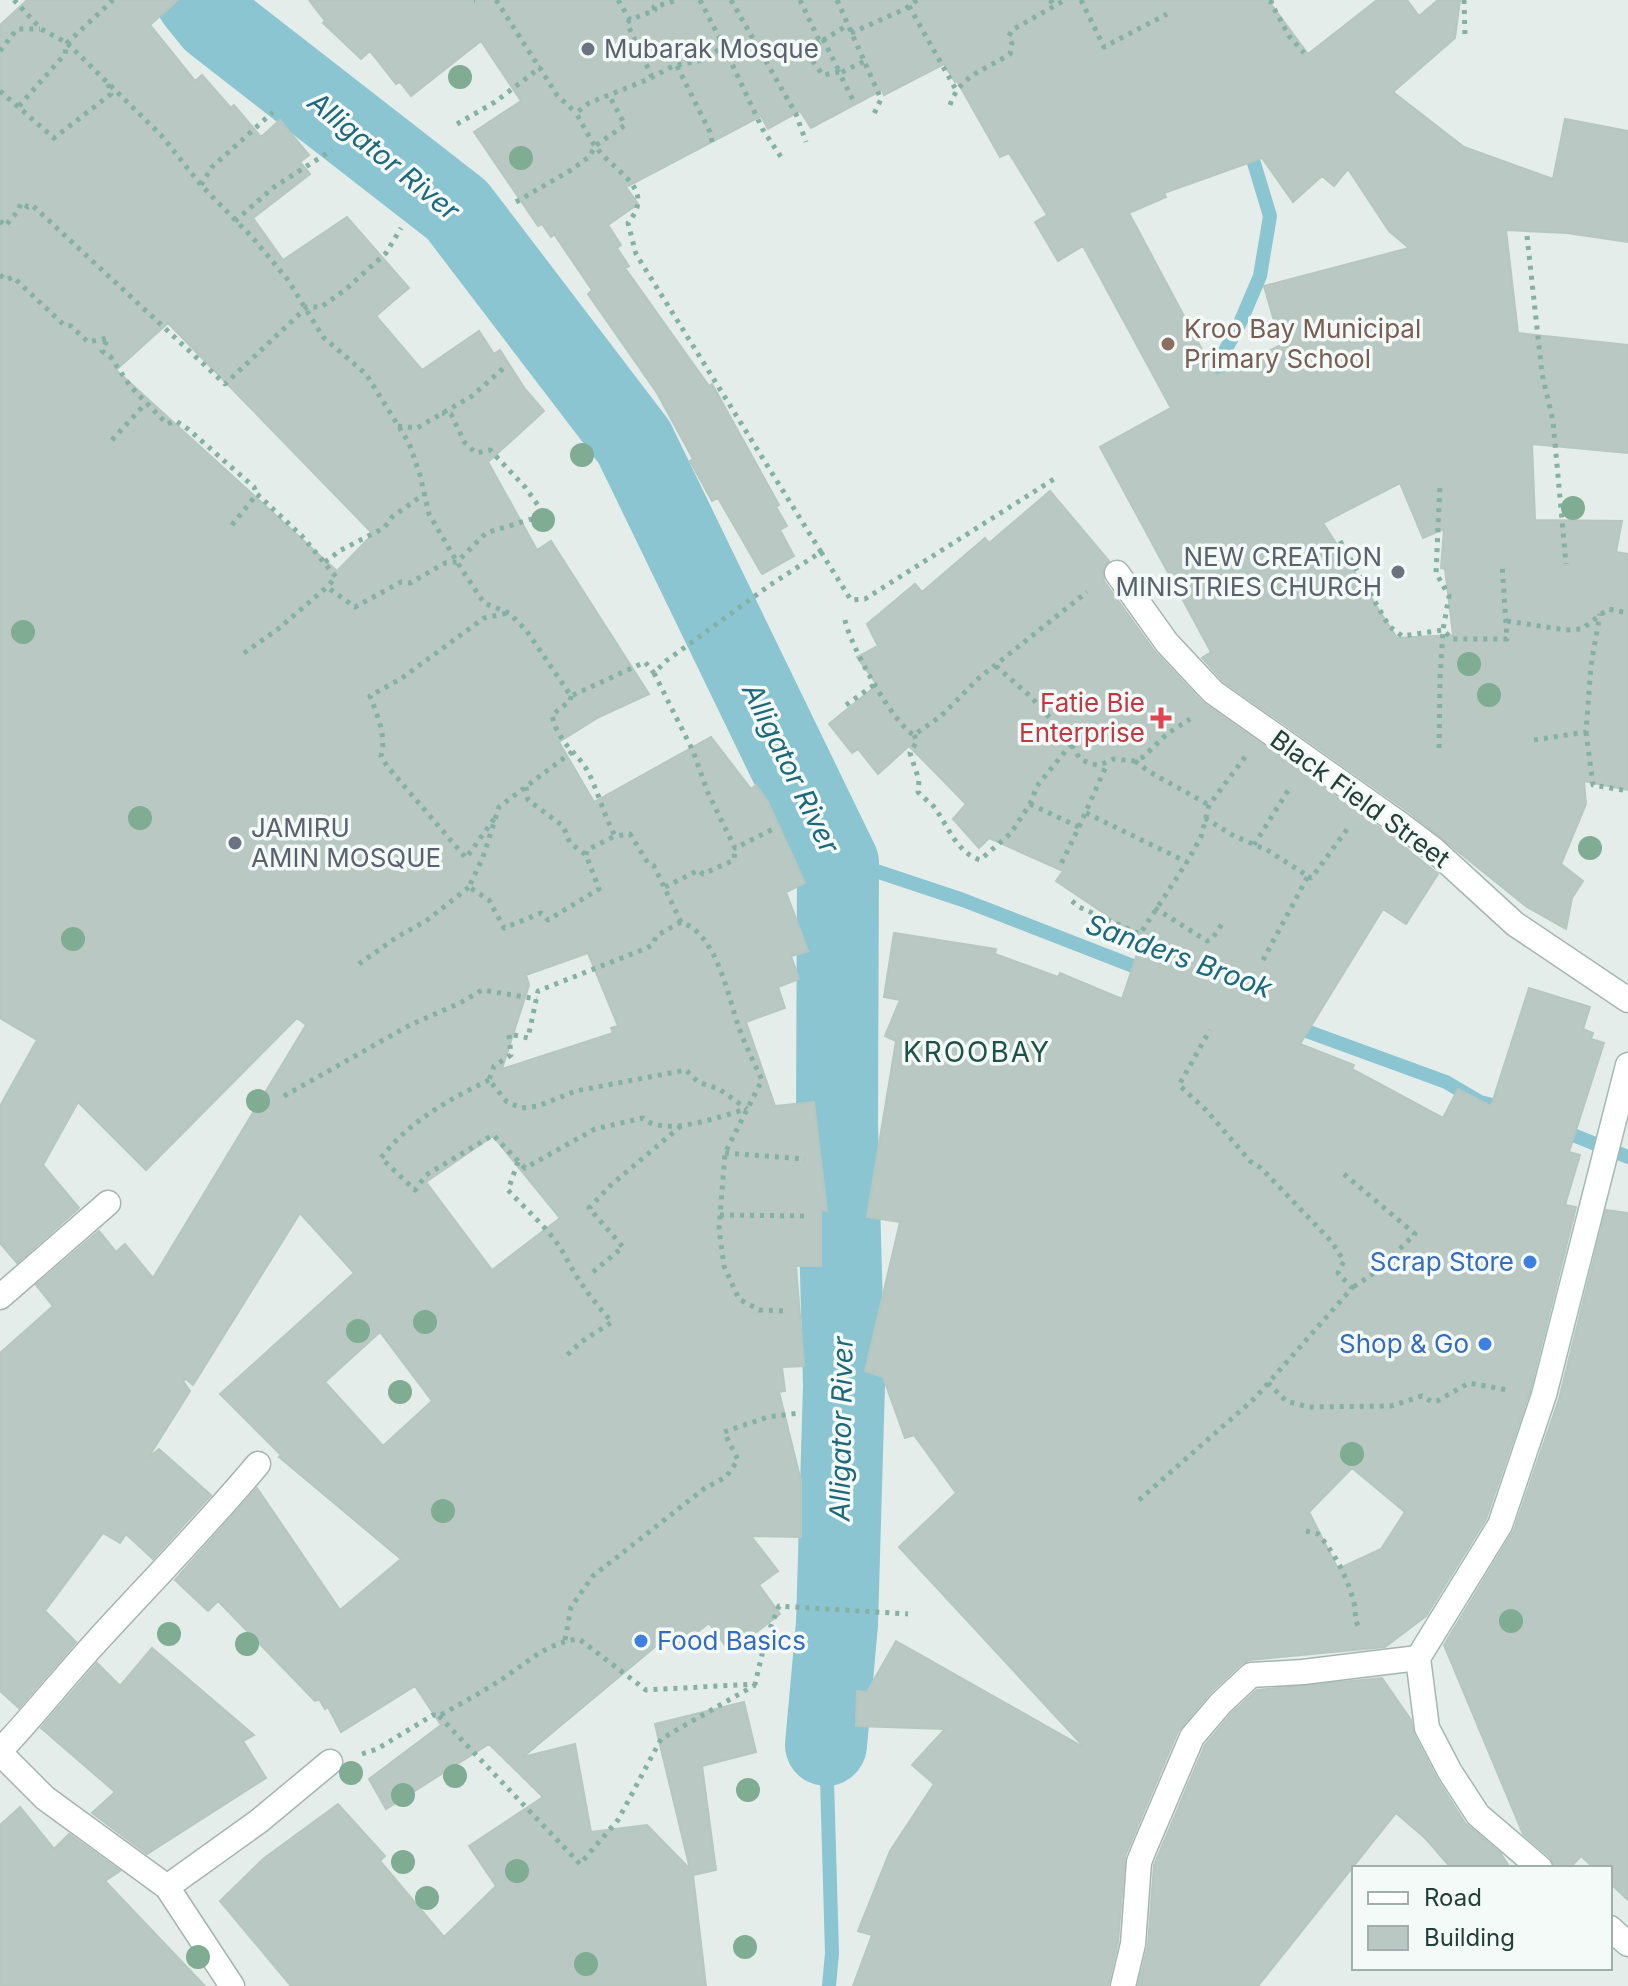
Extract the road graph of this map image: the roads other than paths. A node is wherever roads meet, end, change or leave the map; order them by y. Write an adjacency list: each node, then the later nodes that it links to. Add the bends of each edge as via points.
1 (1117, 573): 2 (street, Black Field Street, via 1167,643 1213,692 1433,849 1515,924)
2 (1628, 1000)
3 (1628, 1065): 7 (street, via 1544,1395 1500,1525)
4 (108, 1203): 5 (street)
5 (0, 1297)
6 (258, 1464): 8 (street)
7 (1418, 1658): 10 (street, via 1427,1728 1450,1772 1478,1815); 15 (street, via 1251,1675 1221,1703 1192,1737 1139,1862 1133,1944)
8 (0, 1752): 11 (street, via 45,1798)
9 (330, 1762): 11 (street)
10 (1538, 1866)
11 (167, 1887): 14 (street)
12 (1612, 1930): 13 (street)
13 (1628, 1944)
14 (232, 1986)
15 (1123, 1986)

